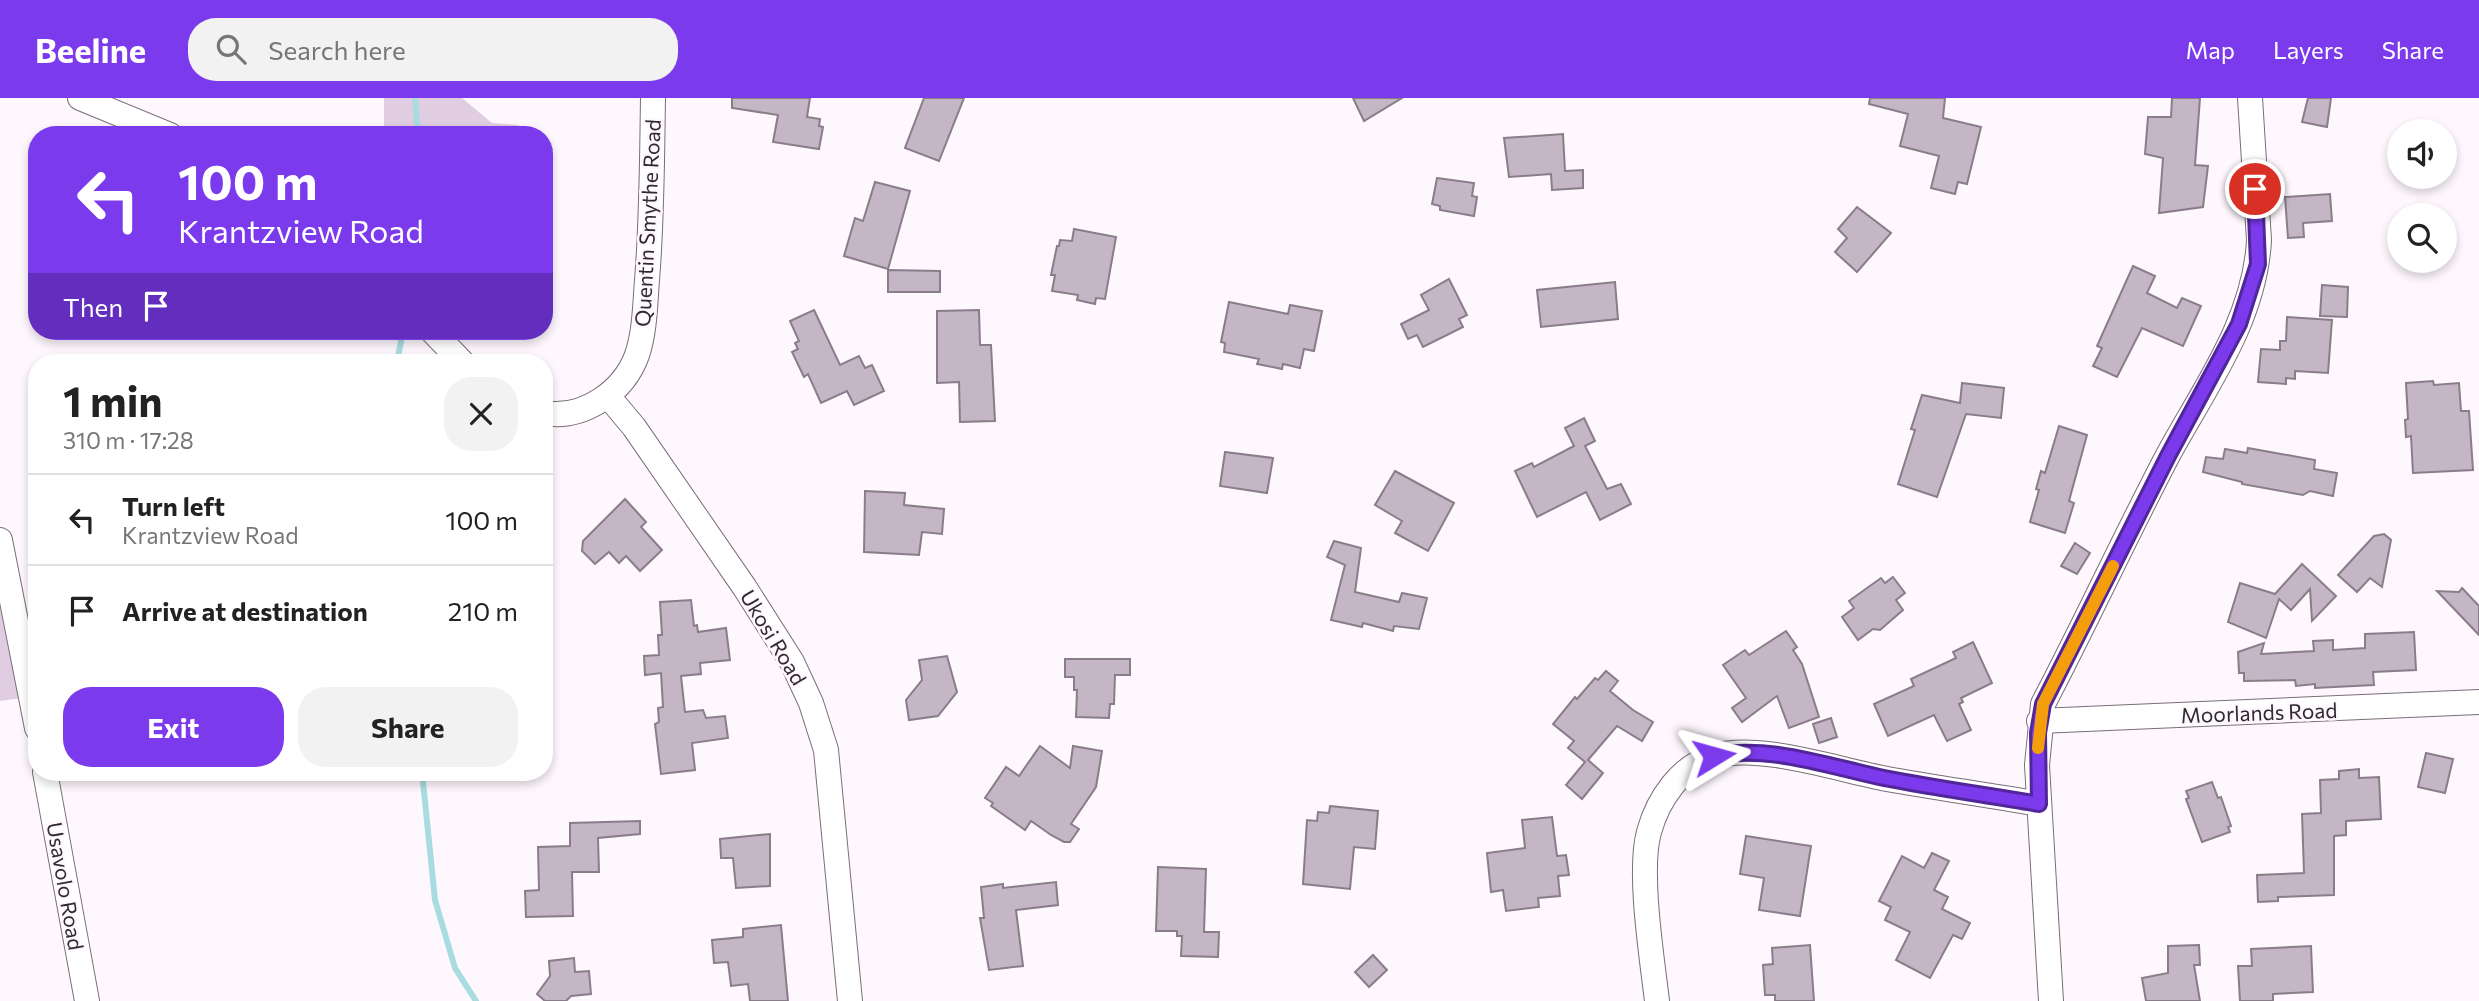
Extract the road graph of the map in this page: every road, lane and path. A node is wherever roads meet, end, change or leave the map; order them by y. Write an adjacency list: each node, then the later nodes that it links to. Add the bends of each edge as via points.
1 (80, 98): 4 (street)
2 (653, 98): 7 (street, Quentin Smythe Road, via 644,322 637,355 625,379)
3 (2250, 98): 12 (street, via 2258,264 2239,324 2135,521 2043,704)
4 (148, 126)
5 (441, 340): 6 (street)
6 (454, 354)
7 (608, 396): 8 (street, Quentin Smythe Road, via 578,410); 16 (street, Ukosi Road, via 745,588 793,662 811,703 826,750)
8 (553, 412)
9 (0, 540): 10 (street)
10 (28, 682)
11 (2479, 702): 12 (street, Moorlands Road)
12 (2039, 721): 14 (street)
13 (47, 781): 15 (street, Usavolo Road)
14 (2039, 804): 17 (street, via 1758,751 1735,751 1695,763 1667,793 1648,833 1646,862); 18 (street)
15 (87, 1001)
16 (850, 1001)
17 (1657, 1001)
18 (2051, 1001)

